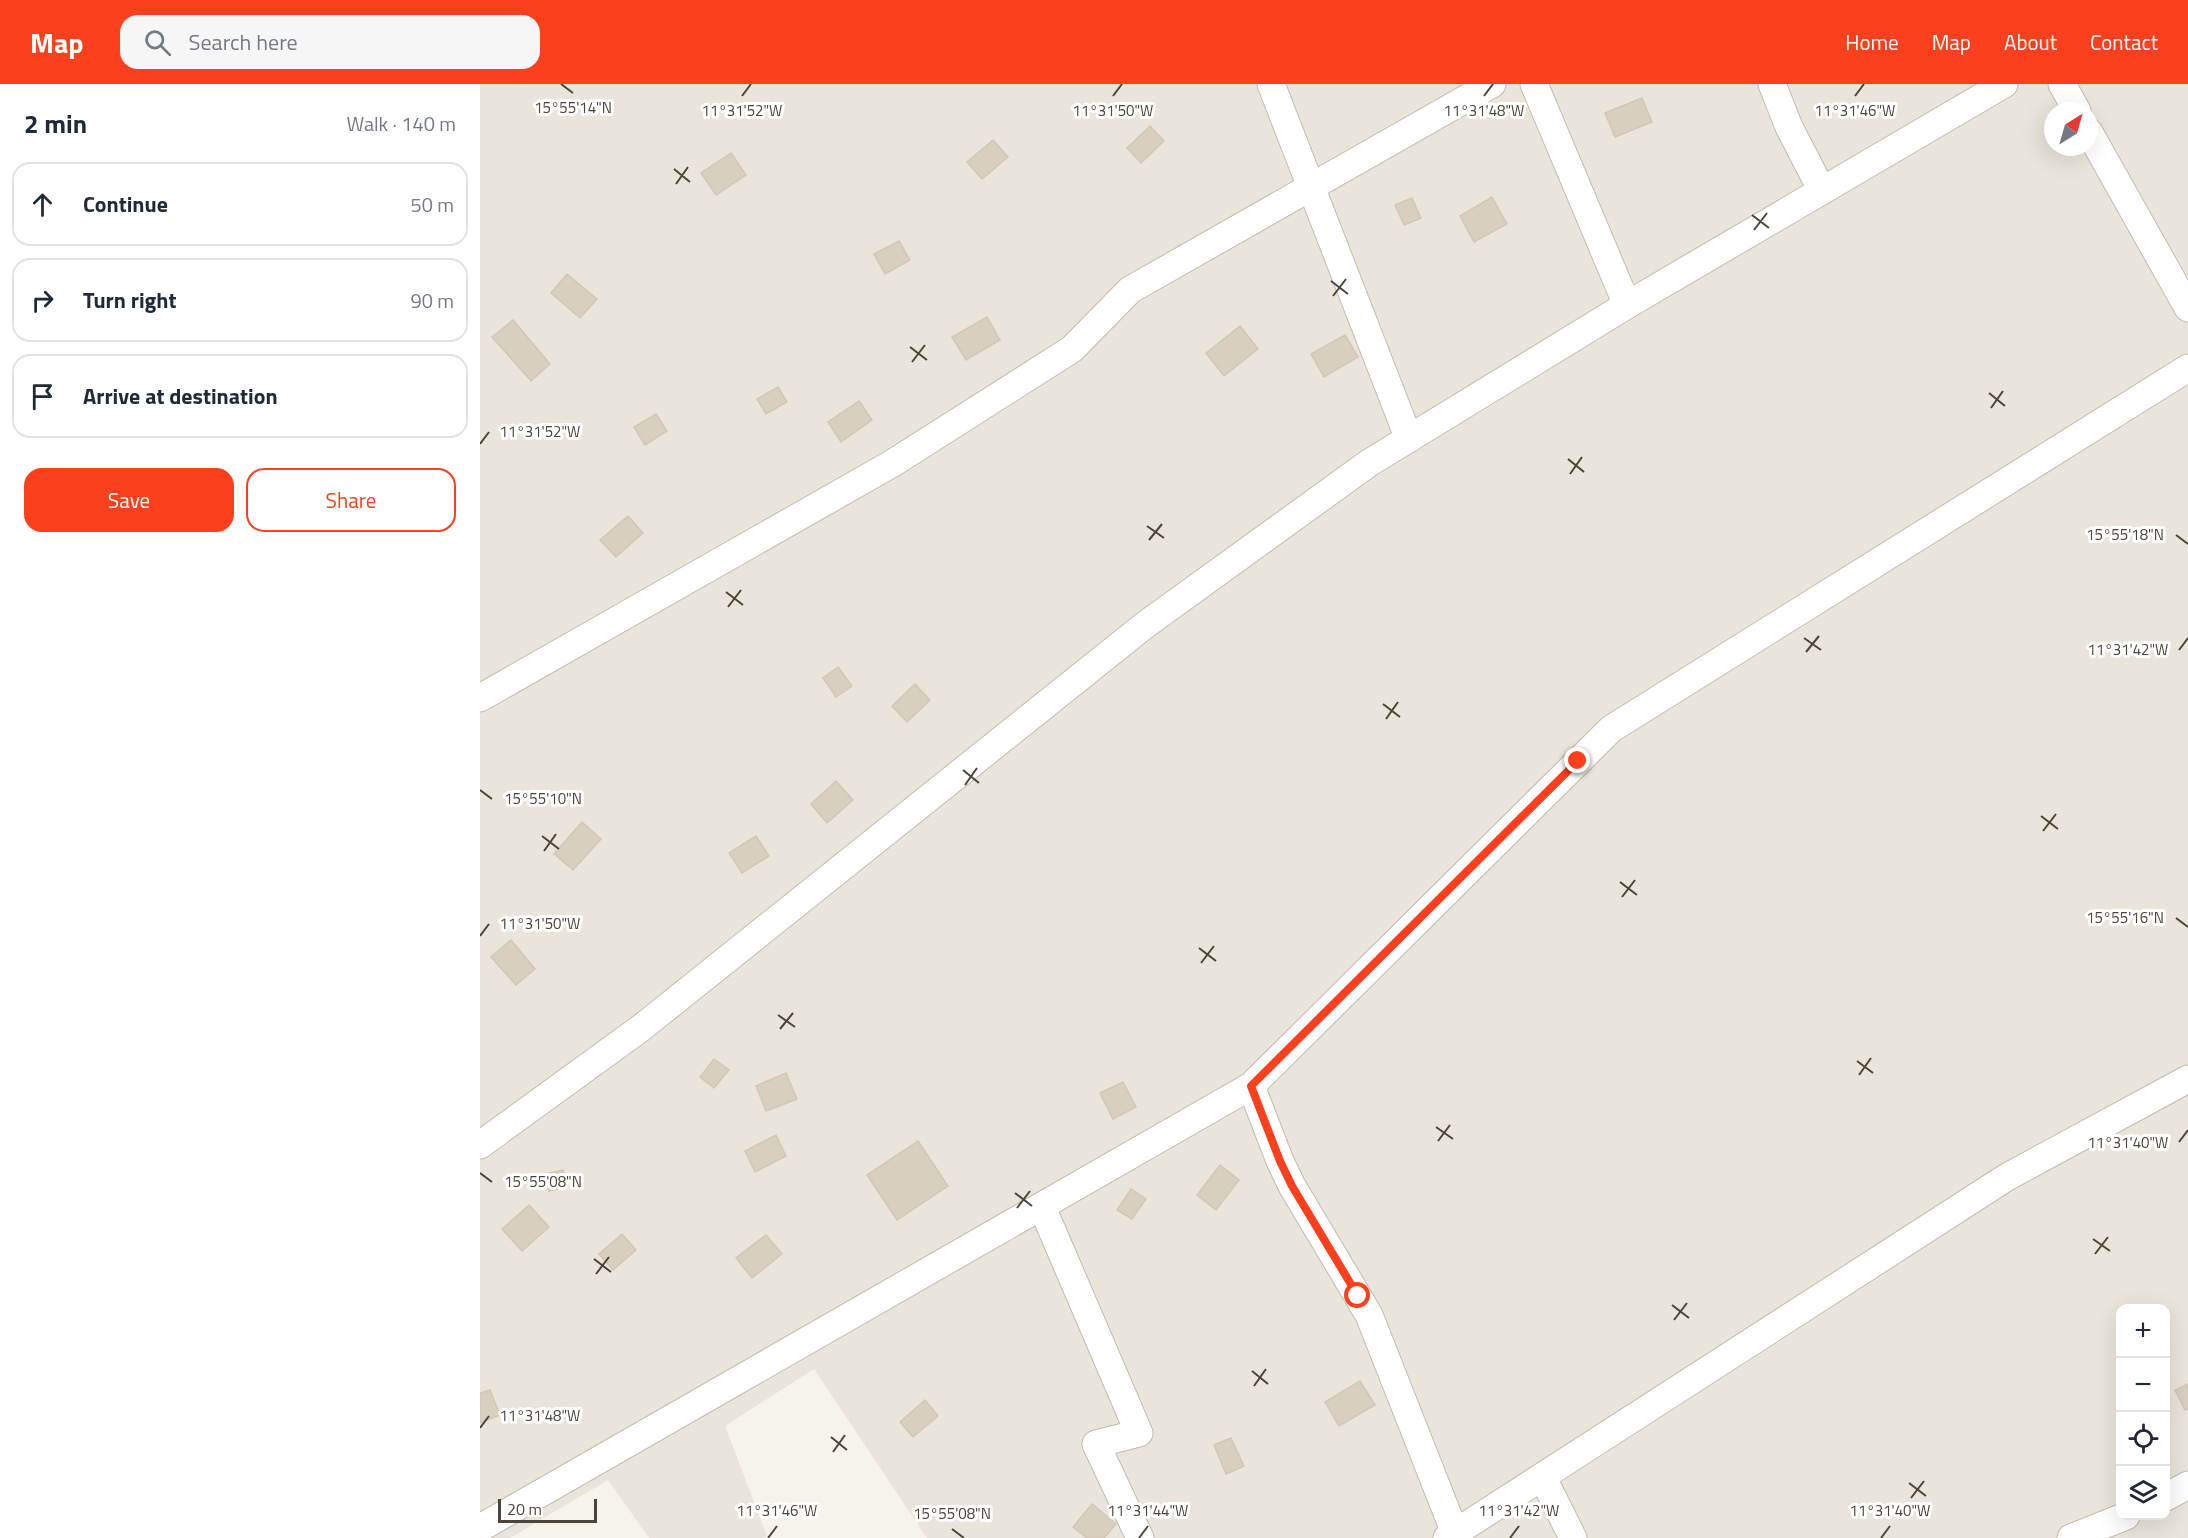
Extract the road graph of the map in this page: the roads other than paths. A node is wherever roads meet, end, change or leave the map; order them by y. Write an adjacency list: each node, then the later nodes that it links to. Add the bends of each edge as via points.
1 (1271, 84): 9 (street)
2 (1492, 84): 9 (street)
3 (1534, 84): 11 (street)
4 (1772, 84): 10 (street)
5 (2004, 84): 10 (street)
6 (2062, 84): 7 (street)
7 (2072, 102)
8 (2098, 148): 12 (street)
9 (1311, 186): 14 (street); 15 (street, via 1131,290 1072,349 893,463)
10 (1822, 191): 11 (street)
11 (1627, 305): 14 (street)
12 (2188, 308)
13 (2188, 368): 17 (street, via 1611,729)
14 (1409, 439): 18 (street, via 1369,463 1145,625 641,1028)
15 (480, 699)
16 (2188, 1079): 20 (street, via 1997,1183)
17 (1251, 1086): 19 (street); 25 (street, via 1292,1186 1369,1315)
18 (480, 1145)
19 (1042, 1207): 24 (street); 26 (street, via 1139,1433 1096,1444)
20 (1543, 1478): 25 (street); 27 (street)
21 (2188, 1485): 22 (street)
22 (2170, 1495)
23 (2121, 1525): 28 (street)
24 (480, 1528)
25 (1451, 1536)
26 (1140, 1538)
27 (1574, 1538)
28 (2072, 1538)

